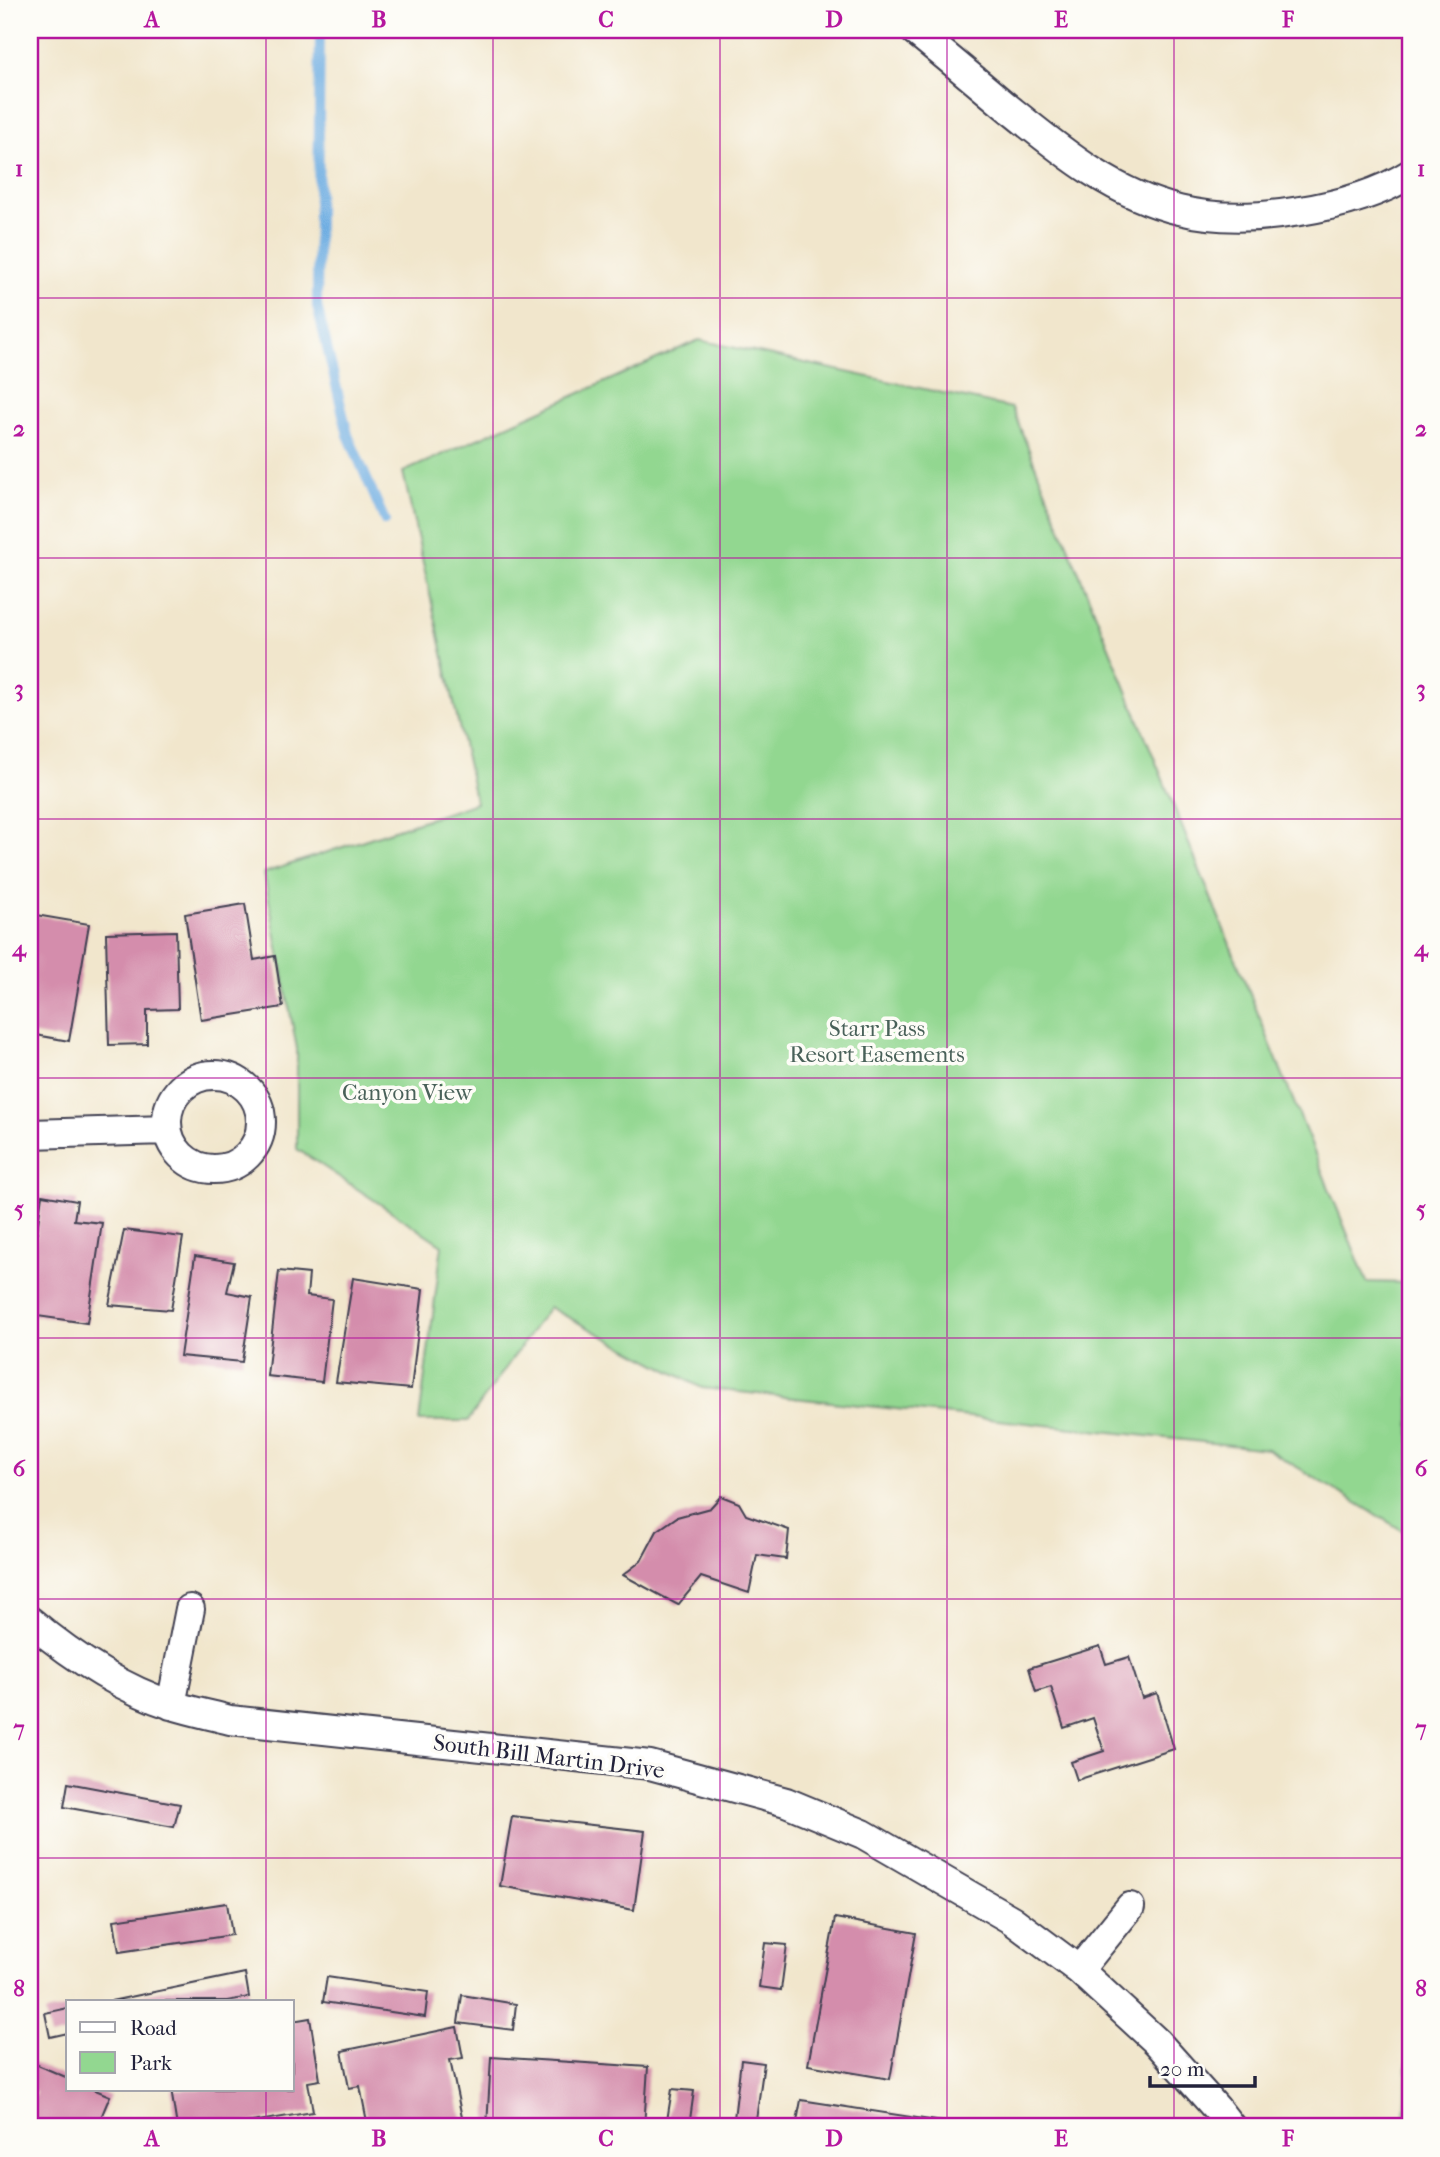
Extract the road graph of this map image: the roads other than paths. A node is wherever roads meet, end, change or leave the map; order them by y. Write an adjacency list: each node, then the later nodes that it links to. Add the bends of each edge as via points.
1 (914, 30): 2 (street, via 1092,174 1179,210 1265,217 1350,200)
2 (1410, 174)
3 (167, 1130): 4 (street)
4 (30, 1134)
5 (190, 1609): 7 (street)
6 (30, 1621): 7 (street, South Bill Martin Drive, via 67,1652 119,1684)
7 (171, 1705): 9 (street, South Bill Martin Drive, via 230,1720 650,1765 786,1802 863,1834 941,1877 1012,1920)
8 (1130, 1907): 9 (street)
9 (1079, 1970): 10 (street, South Bill Martin Drive, via 1157,2042)
10 (1231, 2127)

